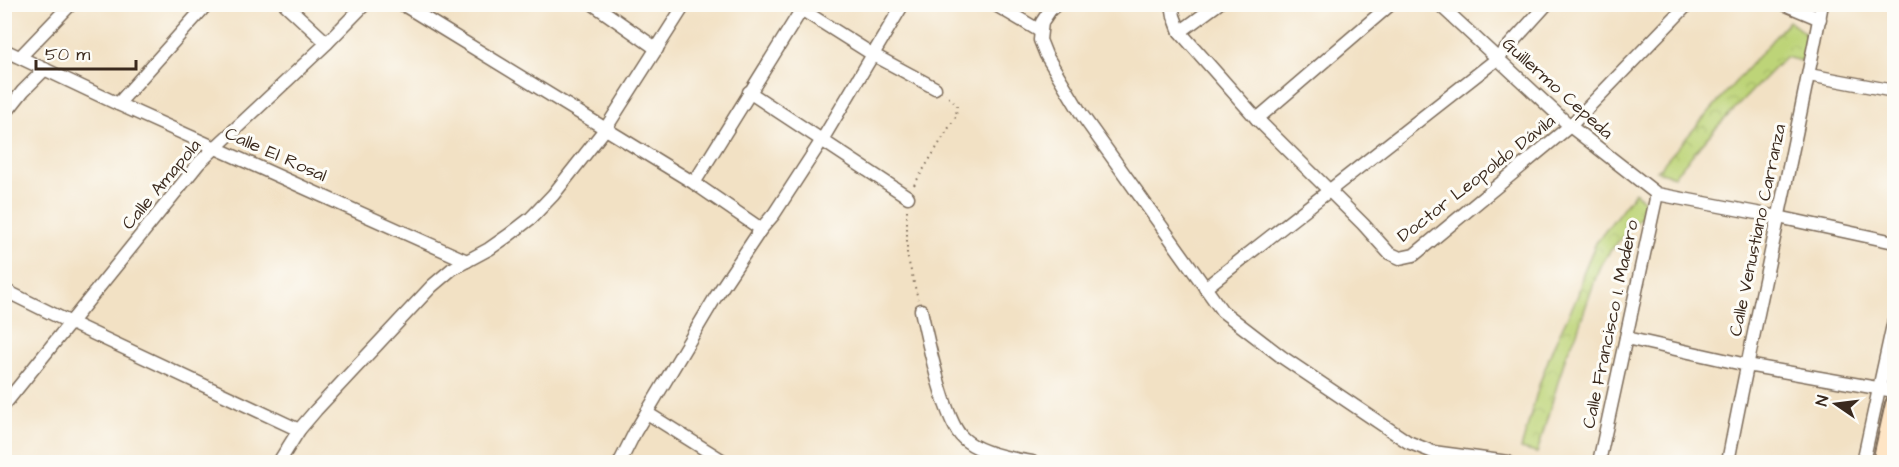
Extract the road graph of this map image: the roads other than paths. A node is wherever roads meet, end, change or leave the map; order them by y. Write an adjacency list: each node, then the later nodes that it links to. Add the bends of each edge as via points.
1 (71, 4): 27 (street)
2 (207, 4): 34 (street)
3 (285, 4): 23 (street)
4 (364, 4): 23 (street, Calle Amapola)
5 (402, 4): 38 (street)
6 (593, 4): 24 (street)
7 (685, 4): 24 (street)
8 (903, 4): 26 (street)
9 (994, 4): 21 (street)
10 (1057, 4): 21 (street, via 1044,16)
11 (1172, 4): 22 (street, Doctor Leopoldo Dávila)
12 (1218, 4): 22 (street)
13 (1391, 4): 36 (street)
14 (1439, 4): 28 (street, Guillermo Cepeda)
15 (1547, 4): 28 (street)
16 (1688, 4): 37 (street, Doctor Leopoldo Dávila)
17 (1784, 4): 20 (street)
18 (1822, 4): 20 (street, Calle Venustiano Carranza)
19 (800, 6): 26 (street); 33 (street)
20 (1820, 19): 30 (street, Calle Venustiano Carranza)
21 (1040, 31): 49 (street, via 1046,56 1082,115)
22 (1180, 32): 36 (street, Doctor Leopoldo Dávila)
23 (327, 44): 40 (street, Calle Amapola)
24 (657, 49): 38 (street)
25 (4, 50): 27 (street, Calle El Rosal)
26 (872, 54): 31 (street); 39 (street)
27 (20, 57): 29 (street, Calle El Rosal)
28 (1497, 59): 37 (street, Guillermo Cepeda); 42 (street)
29 (45, 69): 34 (street, Calle El Rosal); 35 (street)
30 (1809, 75): 32 (street); 45 (street, Calle Venustiano Carranza)
31 (935, 88)
32 (1894, 91)
33 (749, 92): 39 (street); 41 (street)
34 (118, 104): 40 (street, Calle El Rosal)
35 (4, 115)
36 (1257, 119): 42 (street, Doctor Leopoldo Dávila)
37 (1570, 126): 42 (street, Doctor Leopoldo Dávila, via 1414,255 1404,258 1389,253); 43 (street, Guillermo Cepeda)
38 (606, 128): 41 (street); 48 (street, via 531,218)
39 (822, 140): 44 (street); 46 (street)
40 (216, 147): 48 (street, Calle El Rosal); 53 (street, Calle Amapola, via 187,177)
41 (694, 183): 46 (street)
42 (1329, 190): 49 (street)
43 (1657, 194): 45 (street); 54 (street, Calle Francisco I. Madero)
44 (908, 197)
45 (1778, 217): 47 (street); 55 (street, Calle Venustiano Carranza)
46 (761, 229): 60 (street)
47 (1894, 242)
48 (467, 261): 61 (street, via 432,286)
49 (1205, 288): 67 (street, via 1222,311 1394,435 1433,452)
50 (4, 290): 53 (street)
51 (921, 310): 66 (street, via 948,410 962,437 996,454)
52 (1894, 320): 56 (street)
53 (71, 323): 59 (street, Calle Amapola); 61 (street)
54 (1626, 338): 55 (street); 68 (street, Calle Francisco I. Madero)
55 (1747, 365): 56 (street); 69 (street, Calle Venustiano Carranza)
56 (1880, 388): 57 (street); 70 (street)
57 (1894, 391)
58 (1894, 404): 62 (main road)
59 (4, 405)
60 (647, 413): 64 (street); 65 (street)
61 (299, 430): 63 (street)
62 (1882, 459)
63 (279, 462)
64 (620, 462)
65 (725, 462)
66 (1032, 462)
67 (1508, 462)
68 (1599, 462)
69 (1728, 462)
70 (1863, 462)

